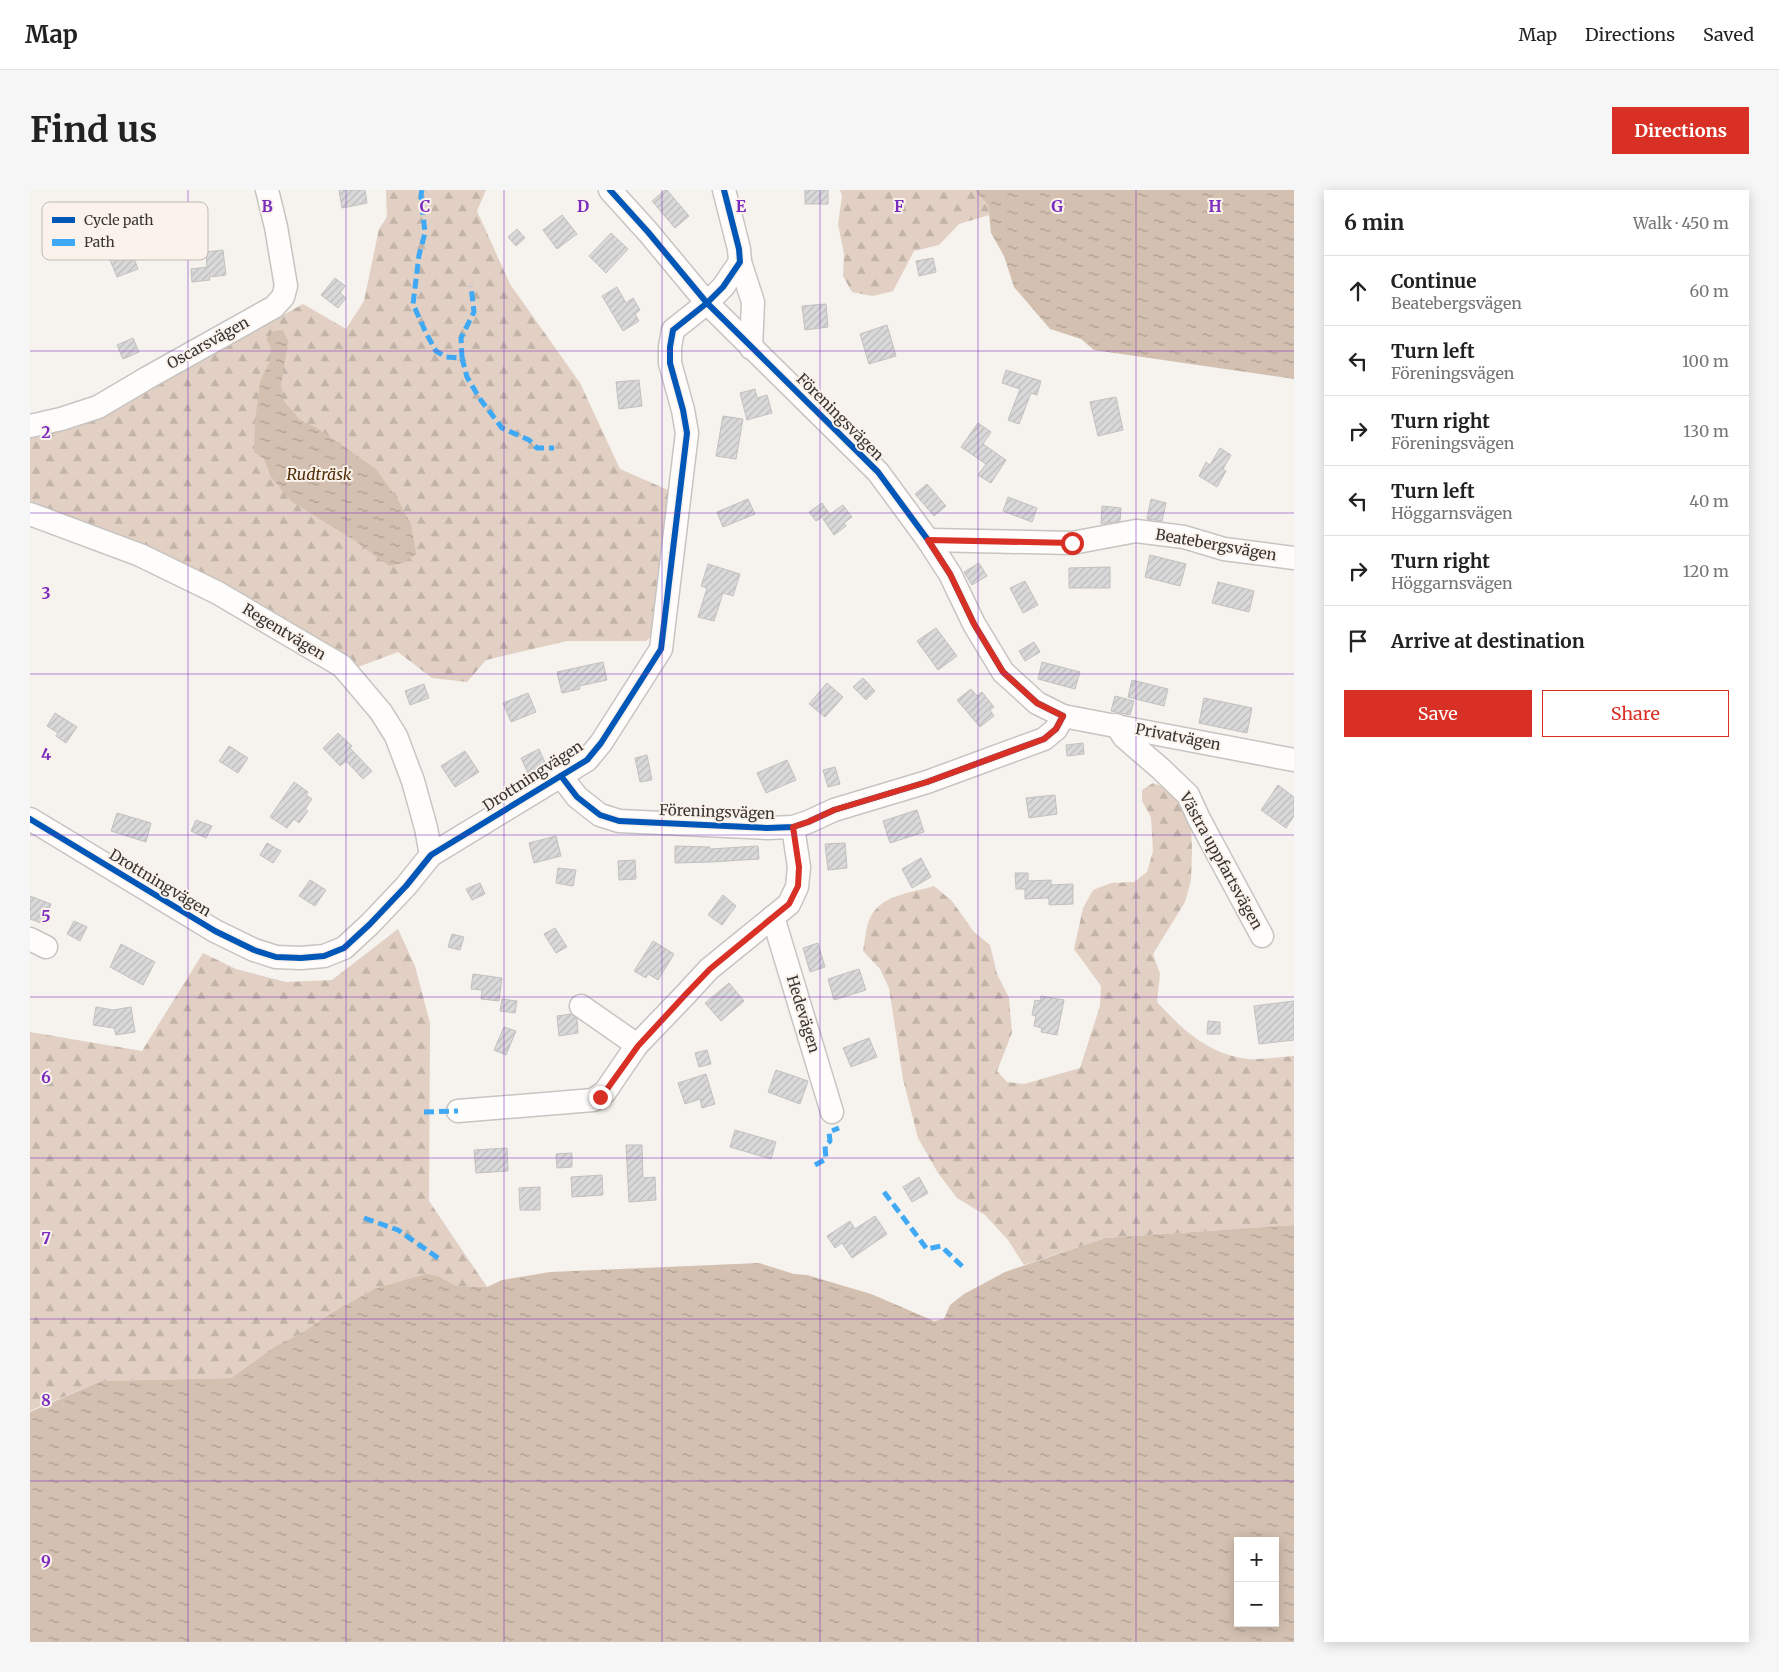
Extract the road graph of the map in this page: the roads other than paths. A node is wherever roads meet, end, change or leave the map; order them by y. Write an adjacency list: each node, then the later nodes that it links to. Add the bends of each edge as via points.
1 (267, 190): 7 (street, Oscarsvägen, via 286,286 283,297 274,307 98,407)
2 (610, 190): 5 (street, Föreningsvägen)
3 (724, 190): 4 (street)
4 (740, 262): 5 (street, Drottningvägen); 6 (street, via 753,302)
5 (707, 303): 6 (street, Föreningsvägen); 14 (street, Drottningvägen, via 673,330 670,347 670,364 684,410 687,433 660,648 601,743 587,760)
6 (751, 348): 9 (street, Föreningsvägen, via 878,472)
7 (30, 426)
8 (30, 514): 17 (street, Regentvägen, via 140,555 218,593 342,666 381,712 396,736 426,828)
9 (928, 540): 10 (street, Beatebergsvägen, via 1072,543 1136,531 1184,537 1224,549); 11 (street, Föreningsvägen, via 1003,672 1037,703)
10 (1294, 558)
11 (1063, 716): 12 (street, Privatvägen); 16 (street, Föreningsvägen, via 1056,729 1044,739)
12 (1116, 725): 13 (street, Privatvägen); 19 (street, Västra uppfartsvägen, via 1124,737 1162,768 1188,795)
13 (1294, 760)
14 (561, 776): 16 (street, Föreningsvägen, via 577,797 600,815 619,821); 17 (street, Drottningvägen)
15 (30, 819): 17 (street, Drottningvägen, via 215,931 254,950 276,956 324,956 344,948 388,905)
16 (793, 827): 18 (street, via 799,867 798,886 789,904)
17 (431, 855)
18 (774, 917): 21 (street, via 710,969); 23 (street, Hedevägen)
19 (1262, 936)
20 (581, 1006): 21 (street)
21 (638, 1046): 22 (street, via 605,1092 593,1100)
22 (458, 1111)
23 (832, 1112)

